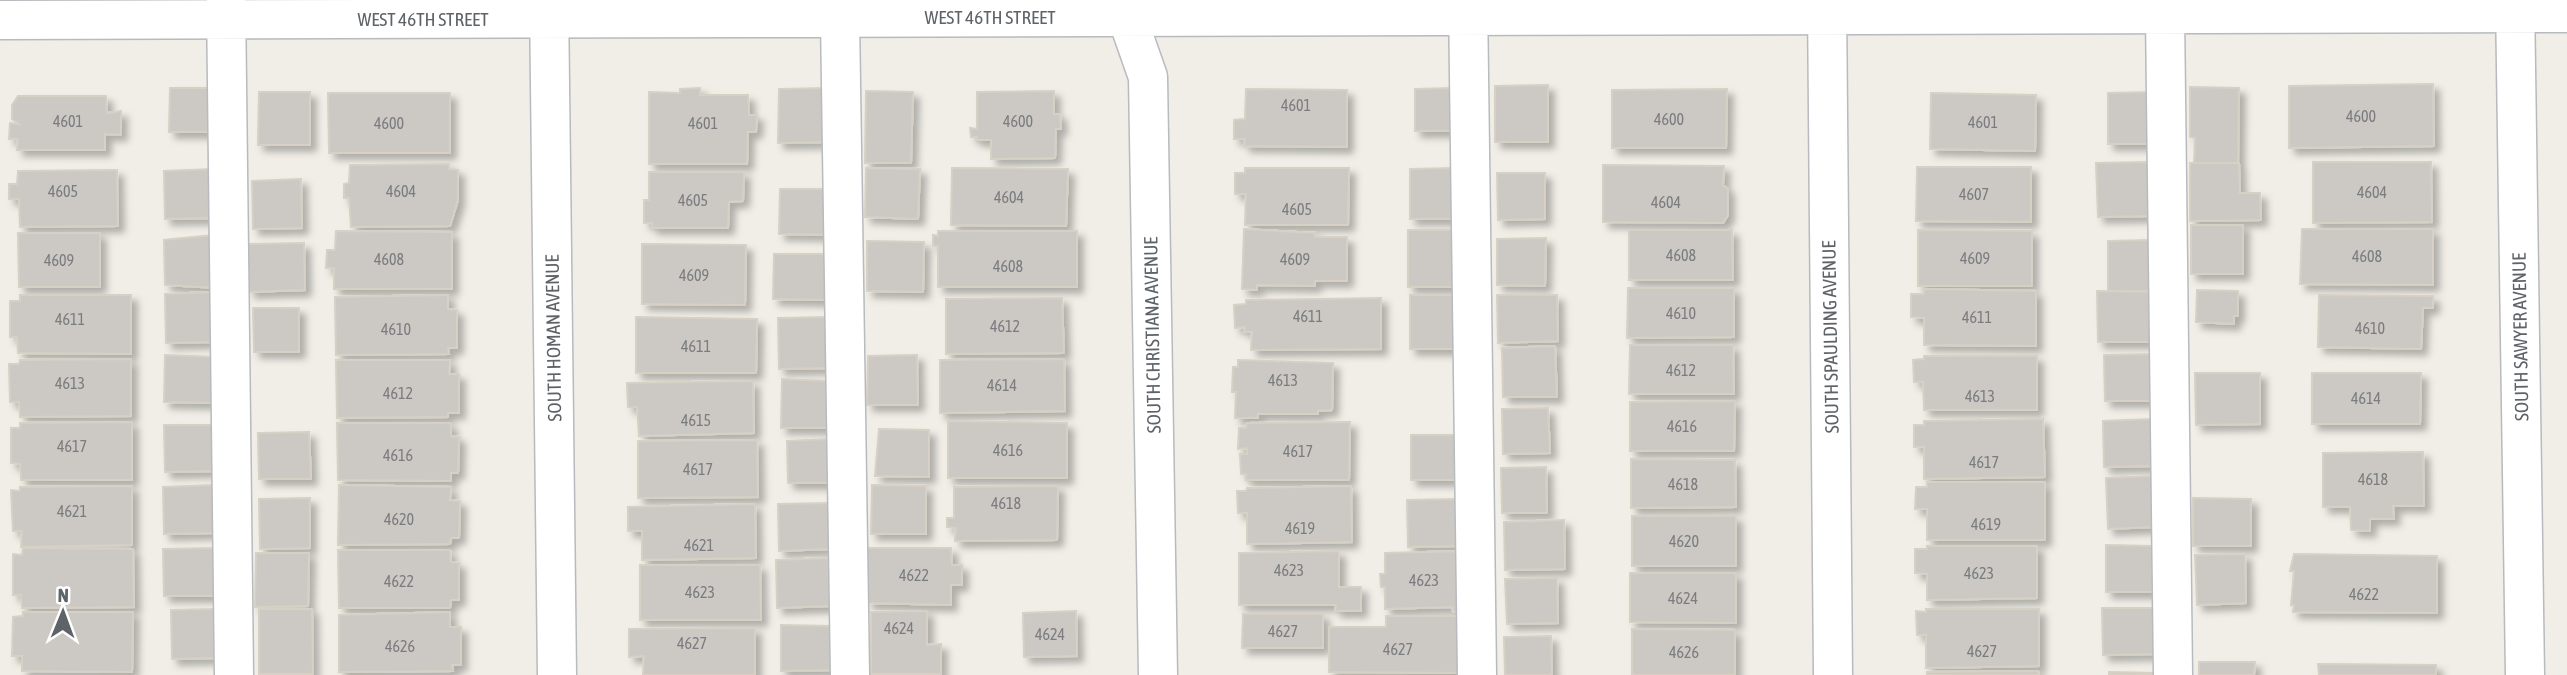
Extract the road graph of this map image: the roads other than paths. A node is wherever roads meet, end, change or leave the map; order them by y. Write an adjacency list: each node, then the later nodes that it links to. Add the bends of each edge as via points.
1 (1827, 7): 4 (street, WEST 46TH STREET); 6 (street, WEST 46TH STREET); 16 (street, SOUTH SPAULDING AVENUE)
2 (2515, 7): 6 (street, WEST 46TH STREET); 9 (street, WEST 46TH STREET); 18 (street, SOUTH SAWYER AVENUE)
3 (1124, 8): 4 (street, WEST 46TH STREET); 8 (street, WEST 46TH STREET); 14 (street, SOUTH CHRISTIANA AVENUE, via 1148,77)
4 (1468, 8): 15 (street)
5 (549, 9): 7 (street, WEST 46TH STREET); 8 (street, WEST 46TH STREET); 12 (street, SOUTH HOMAN AVENUE)
6 (2152, 9): 17 (street)
7 (226, 10): 10 (street, WEST 46TH STREET); 11 (street)
8 (821, 12): 13 (street)
9 (2567, 13)
10 (0, 20)
11 (234, 675)
12 (557, 675)
13 (850, 675)
14 (1158, 675)
15 (1478, 675)
16 (1833, 675)
17 (2173, 675)
18 (2525, 675)

